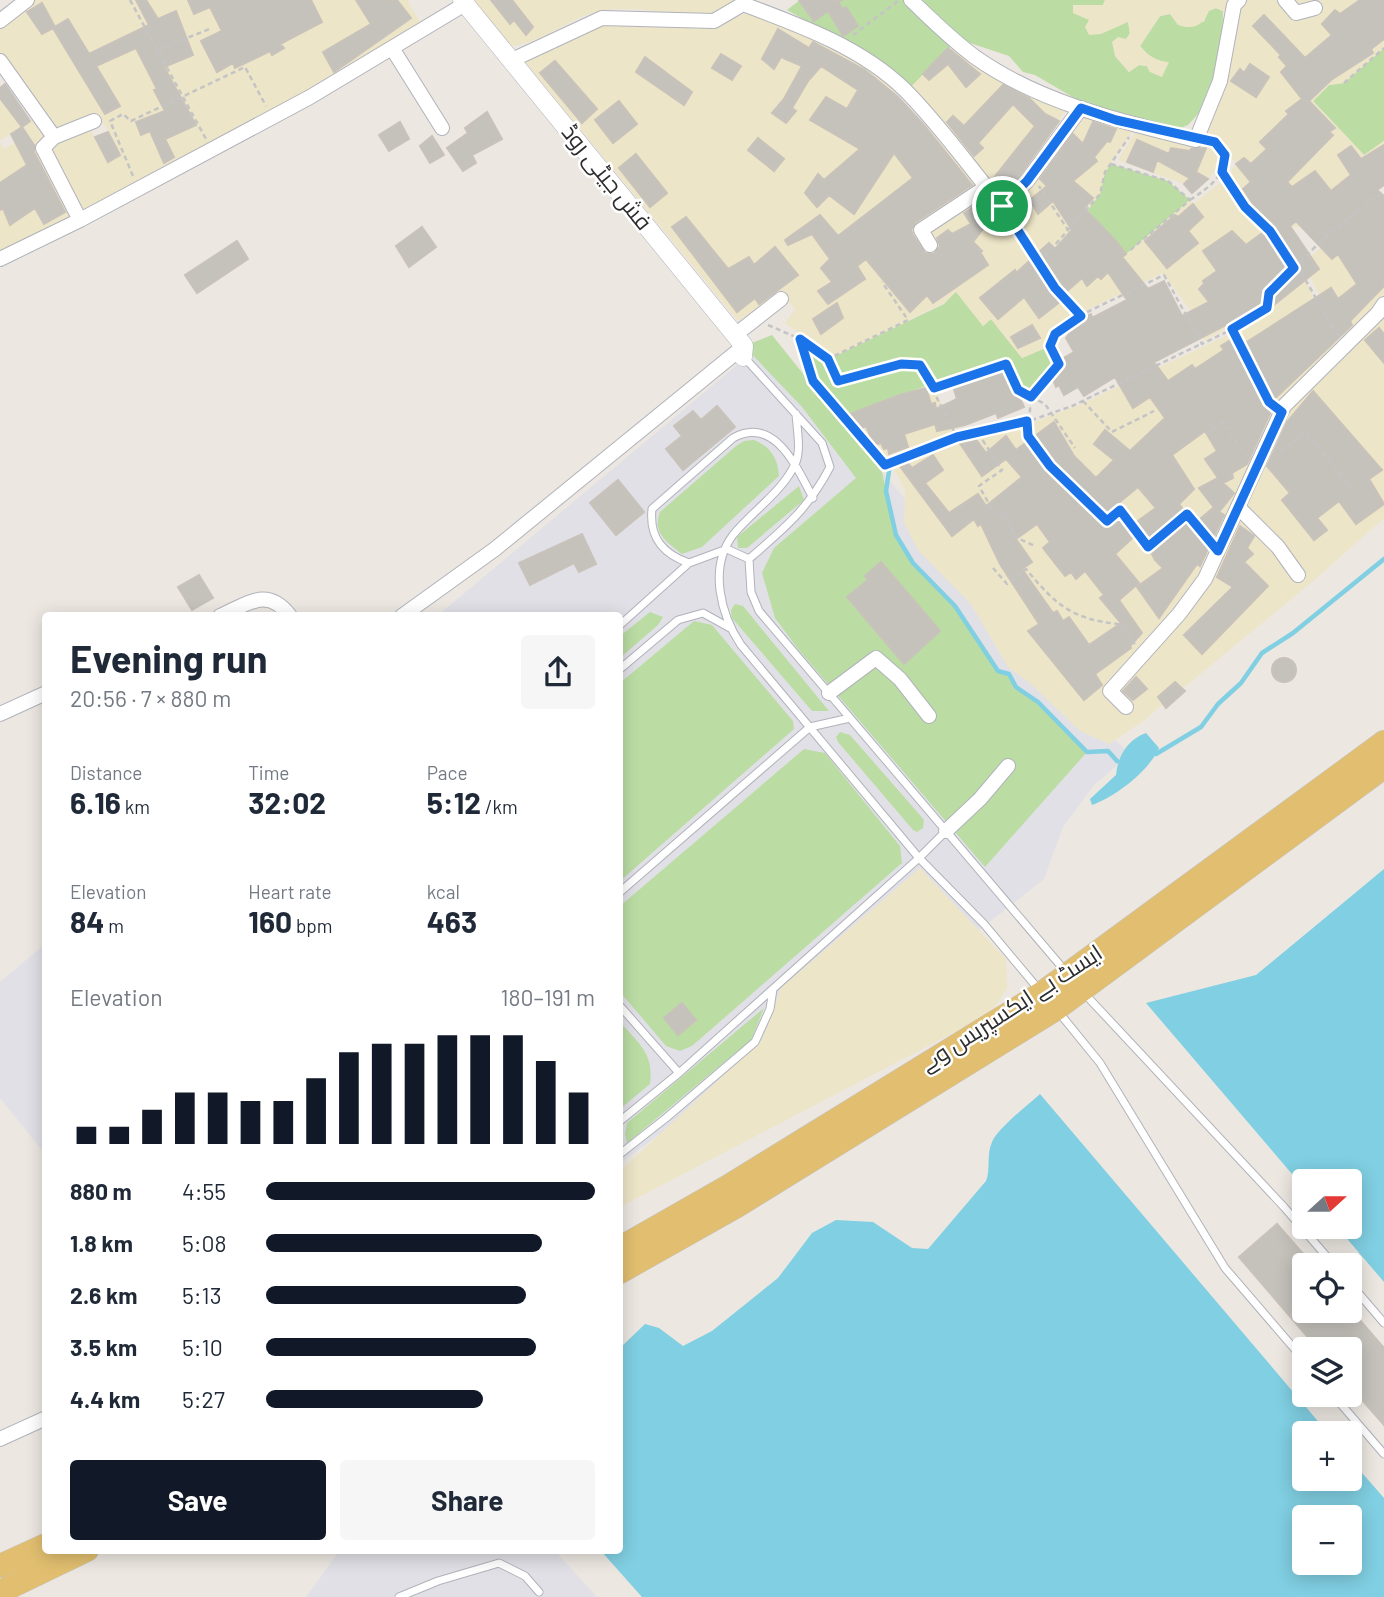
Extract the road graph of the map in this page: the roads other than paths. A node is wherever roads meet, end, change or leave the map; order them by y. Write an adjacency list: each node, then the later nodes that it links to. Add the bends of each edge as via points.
1 (27, 0): 8 (street)
2 (911, 0): 12 (street, via 978,59)
3 (1239, 0): 12 (street, via 1234,5 1220,81 1197,138)
4 (1285, 0): 7 (street, via 1296,13)
5 (463, 2): 9 (street); 10 (street, فش جیٹی روڈ)
6 (742, 2): 10 (street, via 714,21 602,18); 16 (street, via 858,55 904,89)
7 (1315, 8)
8 (0, 21)
9 (392, 48): 14 (street); 17 (street)
10 (512, 60): 22 (street, فش جیٹی روڈ)
11 (0, 61): 15 (street)
12 (1081, 108): 16 (street, via 1002,206)
13 (94, 121): 15 (street)
14 (442, 128)
15 (54, 137): 17 (street, via 43,148)
16 (986, 187): 18 (street, via 921,230)
17 (80, 220): 19 (street)
18 (930, 245)
19 (0, 259)
20 (781, 299): 22 (street, via 756,319)
21 (1384, 304): 26 (street, via 1282,412)
22 (741, 346): 23 (lane); 33 (street, via 495,550)
23 (796, 414): 24 (lane); 25 (lane, via 822,443 830,467)
24 (795, 463): 25 (lane); 27 (lane, via 783,484 731,537); 29 (lane, via 769,437 746,430 652,509 650,524 656,541 672,557)
25 (813, 498): 28 (lane)
26 (1238, 507): 30 (street, via 1278,547); 39 (street, via 1205,579 1110,691)
27 (727, 549): 28 (lane); 29 (lane); 35 (lane, via 718,586)
28 (750, 559): 37 (lane, via 751,592 759,611)
29 (690, 563): 34 (lane)
30 (1298, 575)
31 (229, 612): 32 (street, via 259,598 280,603)
32 (287, 612)
33 (408, 612)
34 (623, 622)
35 (730, 628): 36 (lane, via 703,613 678,620); 43 (lane)
36 (623, 666)
37 (829, 693): 41 (street, via 876,658); 42 (lane)
38 (42, 695): 40 (street)
39 (1126, 708)
40 (0, 714)
41 (929, 716)
42 (850, 718): 43 (lane); 47 (lane)
43 (810, 727): 48 (lane); 49 (lane)
44 (1384, 741): 50 (main road, ایسٹ بے ایکسپریس وے)
45 (1007, 766): 47 (street)
46 (1384, 767): 50 (main road, ایسٹ بے ایکسپریس وے)
47 (946, 831): 48 (lane); 50 (lane)
48 (919, 858): 51 (lane); 52 (lane, via 984,924)
49 (623, 889)
50 (1074, 982): 52 (main road, ایسٹ بے ایکسپریس وے); 58 (lane)
51 (773, 989): 54 (lane); 56 (lane, via 770,1009 755,1042)
52 (1049, 1001): 57 (main road, ایسٹ بے ایکسپریس وے); 59 (main road, ایسٹ بے ایکسپریس وے, via 737,1206); 62 (lane, via 1100,1063 1225,1268)
53 (623, 1009): 54 (lane)
54 (678, 1073): 55 (lane)
55 (623, 1119)
56 (623, 1151)
57 (623, 1246)
58 (1324, 1253)
59 (623, 1270)
60 (1362, 1297): 61 (lane)
61 (1384, 1323)
62 (1292, 1346)
63 (1343, 1407): 66 (lane)
64 (42, 1420): 65 (street)
65 (0, 1439)
66 (1384, 1454)
67 (42, 1547): 69 (main road)
68 (79, 1554): 70 (main road)
69 (0, 1566)
70 (0, 1592)
71 (539, 1592): 72 (lane, via 525,1576 499,1563)
72 (399, 1597)

